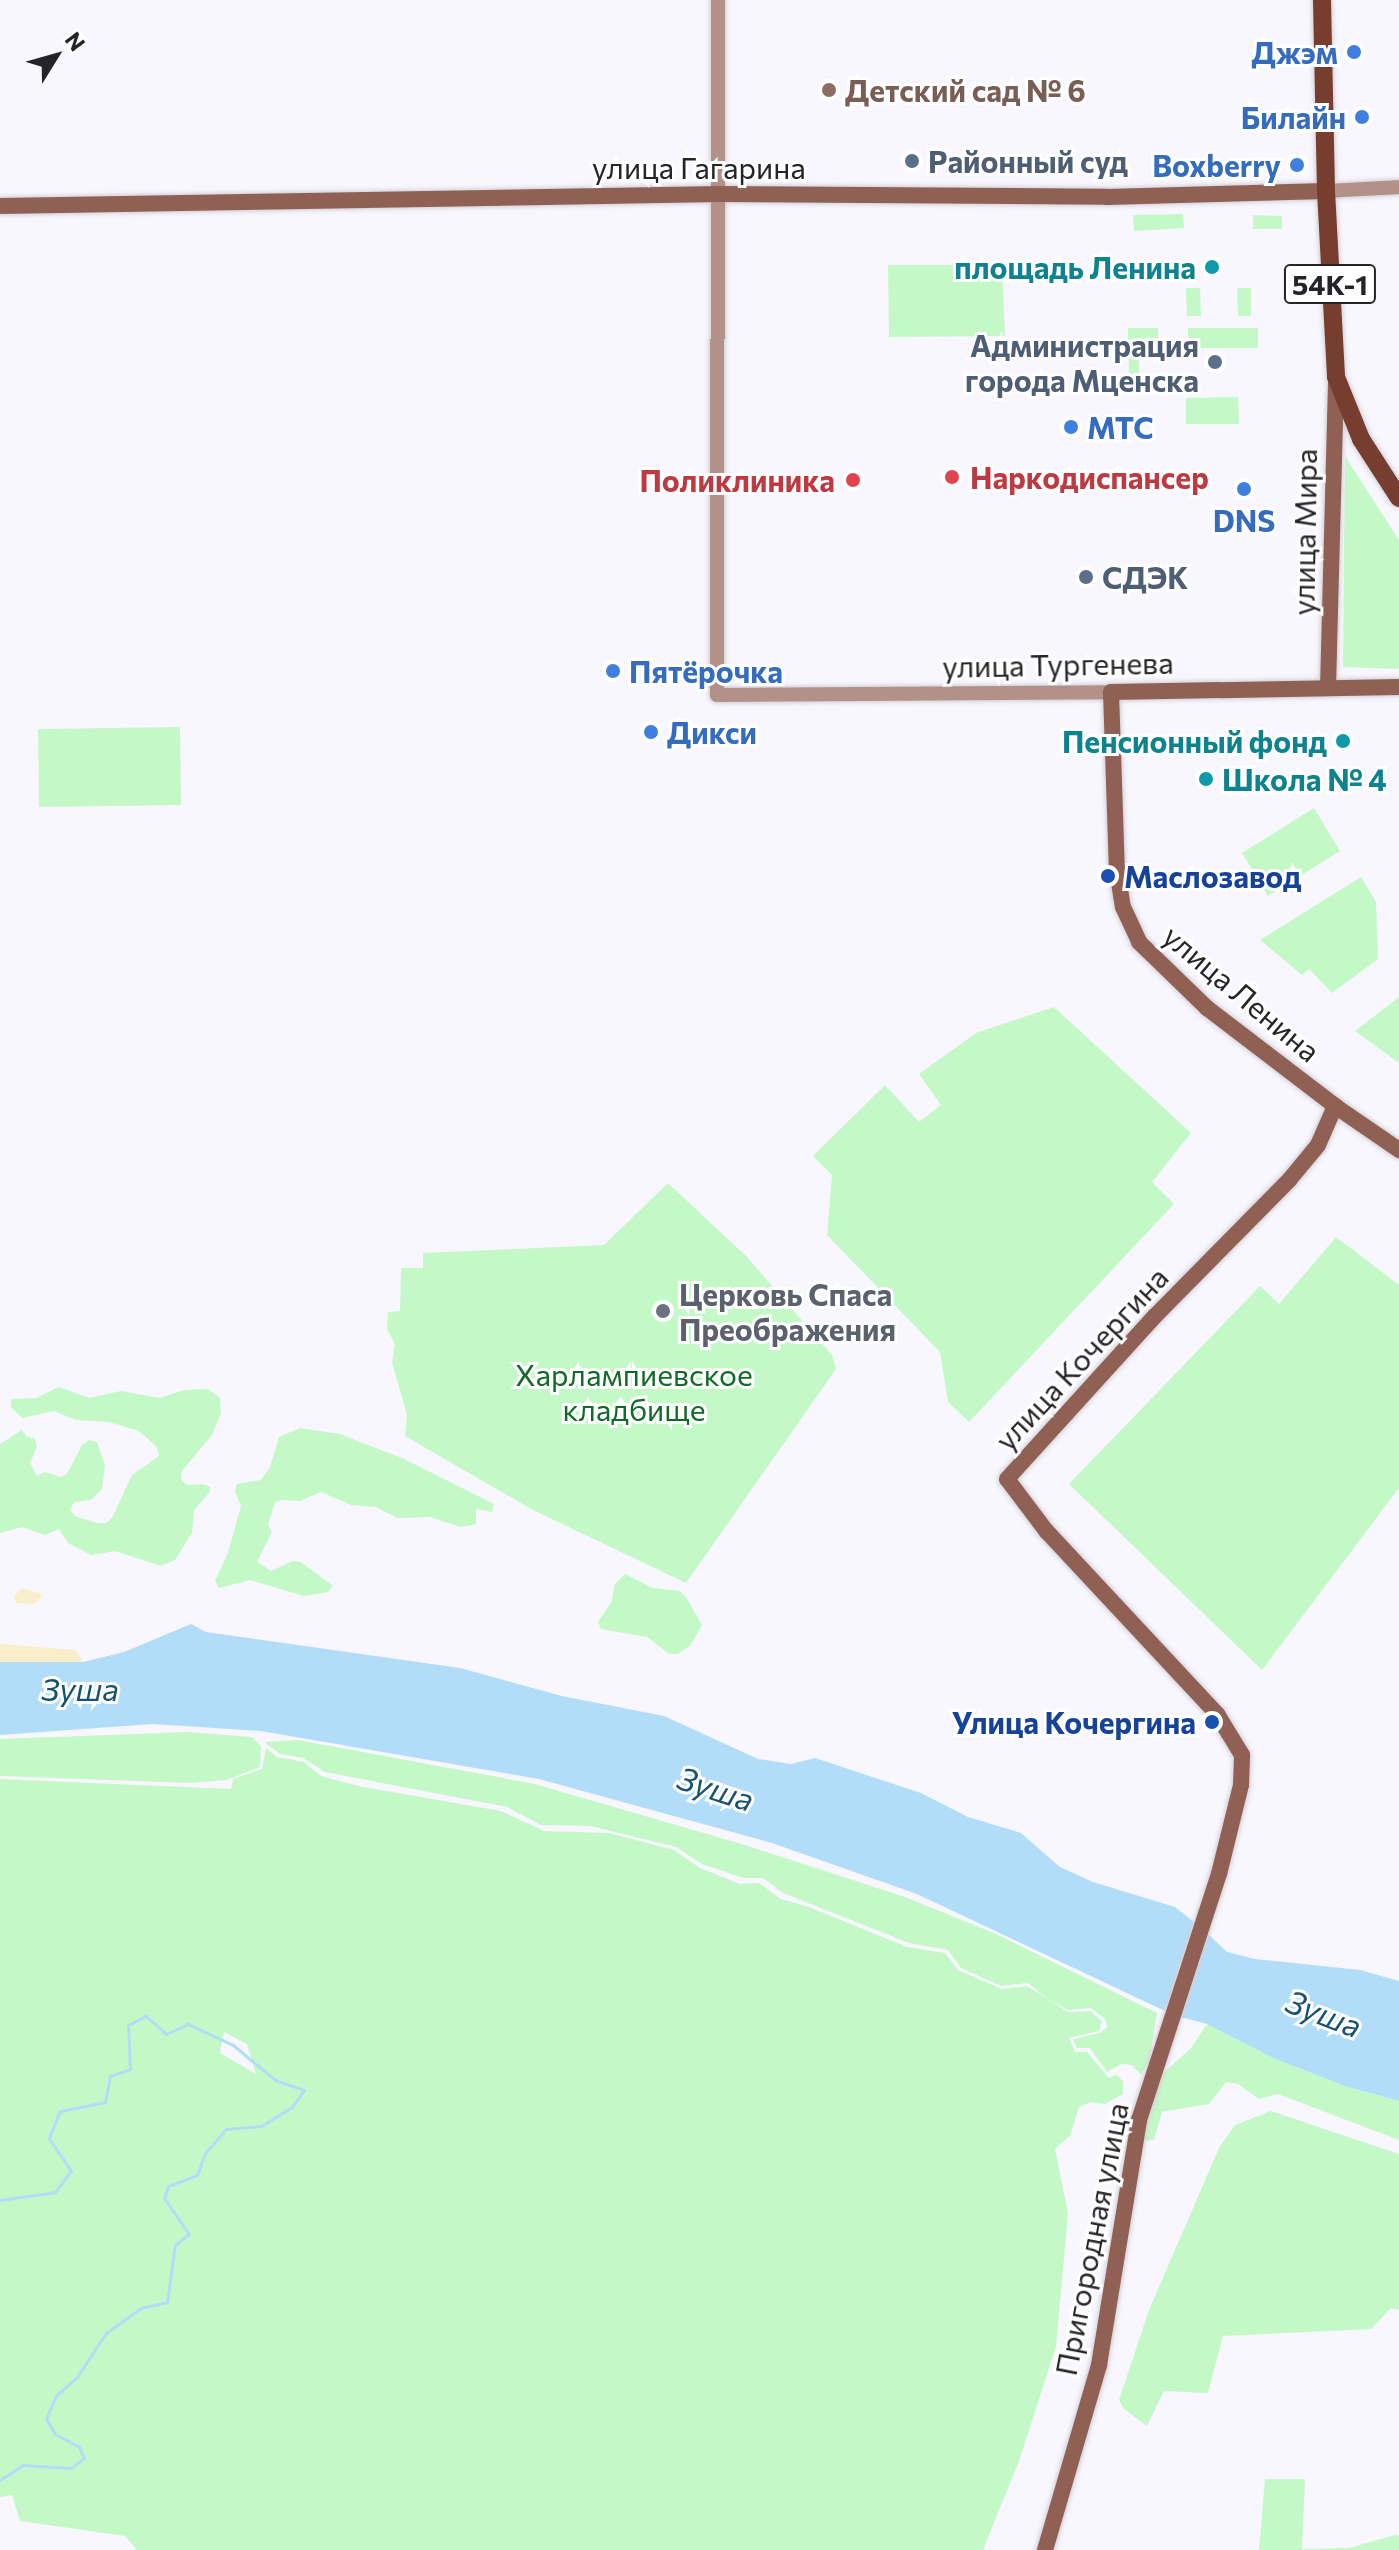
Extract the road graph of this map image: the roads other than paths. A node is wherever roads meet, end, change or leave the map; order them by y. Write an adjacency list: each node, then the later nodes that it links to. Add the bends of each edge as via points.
1 (718, 0): 5 (street)
2 (1322, 0): 4 (main road, улица Мира / 54К-1)
3 (1399, 187): 4 (street, улица Гагарина)
4 (1326, 191): 5 (main road, улица Гагарина, via 1107,197); 7 (main road, улица Мира / 54К-1)
5 (720, 194): 6 (main road, улица Гагарина); 11 (street, улица Тургенева, via 717,695)
6 (0, 206)
7 (1336, 377): 8 (main road, улица Мира / 54К-1, via 1361,439); 10 (main road, улица Мира)
8 (1399, 498)
9 (1399, 687): 10 (main road, улица Тургенева)
10 (1328, 688): 11 (main road, улица Тургенева)
11 (1111, 692): 12 (main road, улица Ленина, via 1117,870 1130,925 1151,956 1198,1000)
12 (1335, 1106): 13 (main road, улица Ленина); 14 (main road, улица Кочергина, via 1318,1145 1290,1179 1155,1316 1007,1479 1047,1532 1217,1714)
13 (1399, 1150)
14 (1242, 1755): 15 (main road, Пригородная улица, via 1241,1785 1219,1874 1130,2161 1099,2365)
15 (1045, 2550)

